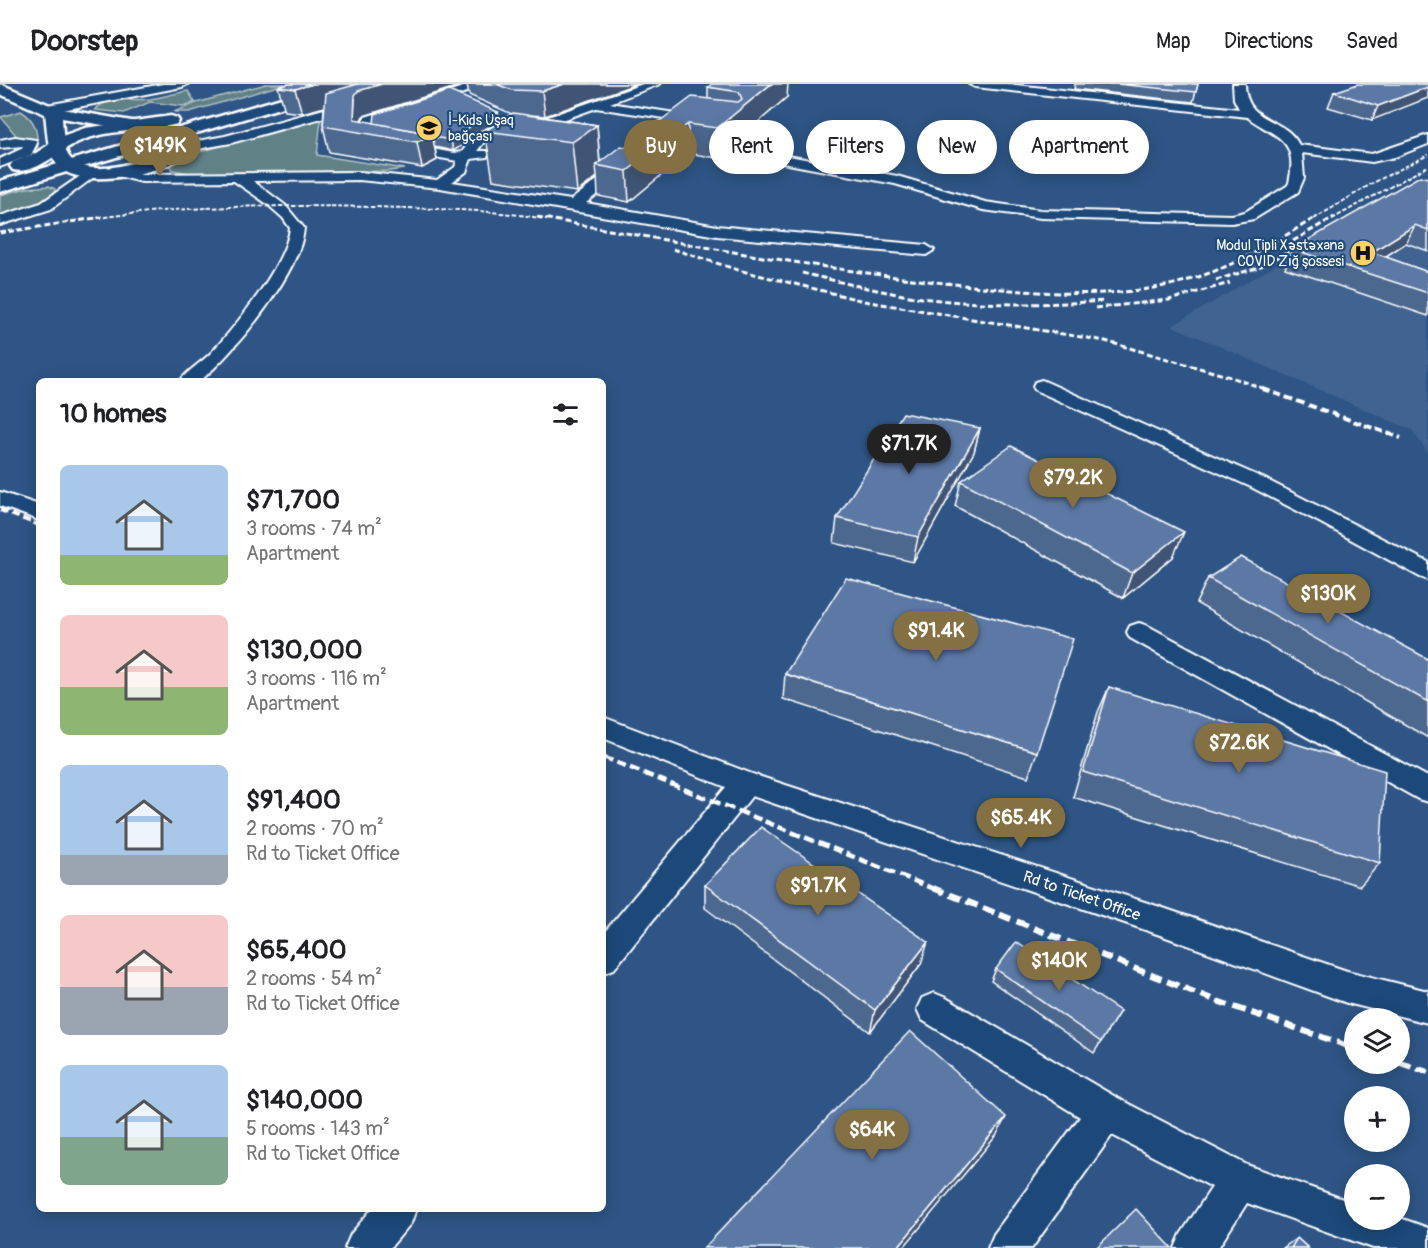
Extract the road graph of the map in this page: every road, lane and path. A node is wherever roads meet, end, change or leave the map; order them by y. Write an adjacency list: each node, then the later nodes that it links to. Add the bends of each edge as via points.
1 (130, 84): 13 (street, via 103,90)
2 (182, 84): 13 (street)
3 (304, 84): 21 (main road)
4 (345, 84): 29 (main road, via 216,123)
5 (626, 84): 11 (street)
6 (654, 84): 11 (street)
7 (975, 84): 19 (street)
8 (1239, 84): 19 (street, via 1240,100)
9 (477, 85): 12 (street)
10 (0, 88): 18 (main road)
11 (640, 89): 16 (street)
12 (451, 94): 15 (street); 35 (street, via 369,120 367,141)
13 (106, 98): 18 (street)
14 (365, 102): 29 (street, via 226,140)
15 (470, 103)
16 (594, 105): 22 (street); 25 (street, via 540,123)
17 (703, 105): 22 (street)
18 (46, 108): 26 (main road); 33 (main road)
19 (1252, 114): 31 (street, via 1290,139)
20 (498, 115): 25 (street)
21 (193, 116): 26 (main road); 27 (main road)
22 (685, 118): 23 (street); 24 (street)
23 (683, 120)
24 (709, 122)
25 (517, 123): 35 (street, via 479,140)
26 (131, 125): 27 (main road); 33 (main road, via 91,131)
27 (153, 128): 29 (main road); 33 (main road)
28 (1428, 139): 31 (street, via 1372,158)
29 (182, 141): 33 (main road); 34 (main road)
30 (0, 144): 39 (street, via 19,141 32,146)
31 (1296, 148): 36 (street, via 1297,181 1293,189 1249,216 1232,219 1041,214 983,206 897,180)
32 (500, 152): 35 (street)
33 (63, 156): 39 (main road); 42 (main road); 46 (main road)
34 (170, 156): 40 (main road); 44 (street, via 166,163)
35 (465, 157): 45 (street, via 461,169)
36 (794, 161)
37 (624, 166): 41 (street)
38 (596, 167): 41 (street)
39 (3, 168)
40 (118, 171): 42 (main road); 44 (street, via 142,178)
41 (618, 171): 47 (street)
42 (88, 174): 46 (main road); 48 (street, via 46,206)
43 (238, 178): 44 (street); 45 (street, via 359,176); 50 (street, via 258,189 290,218 297,227 297,241 226,346)
44 (175, 179)
45 (441, 184): 47 (street)
46 (0, 187)
47 (574, 205): 49 (street, via 717,231)
48 (0, 221)
49 (926, 250)
50 (193, 378)
51 (1042, 386): 54 (street, via 1258,483)
52 (0, 498): 53 (street)
53 (36, 512)
54 (1428, 572)
55 (1139, 632): 58 (street)
56 (606, 728): 57 (street, Rd to Ticket Office)
57 (746, 783): 59 (street); 60 (street, Rd to Ticket Office, via 1347,987)
58 (1428, 791)
59 (606, 954)
60 (1428, 1007)
61 (934, 1009): 62 (street)
62 (1106, 1112): 63 (street); 66 (street)
63 (1239, 1181): 67 (street); 68 (street)
64 (395, 1212): 65 (street)
65 (365, 1248)
66 (1008, 1248)
67 (1195, 1248)
68 (1428, 1248)

